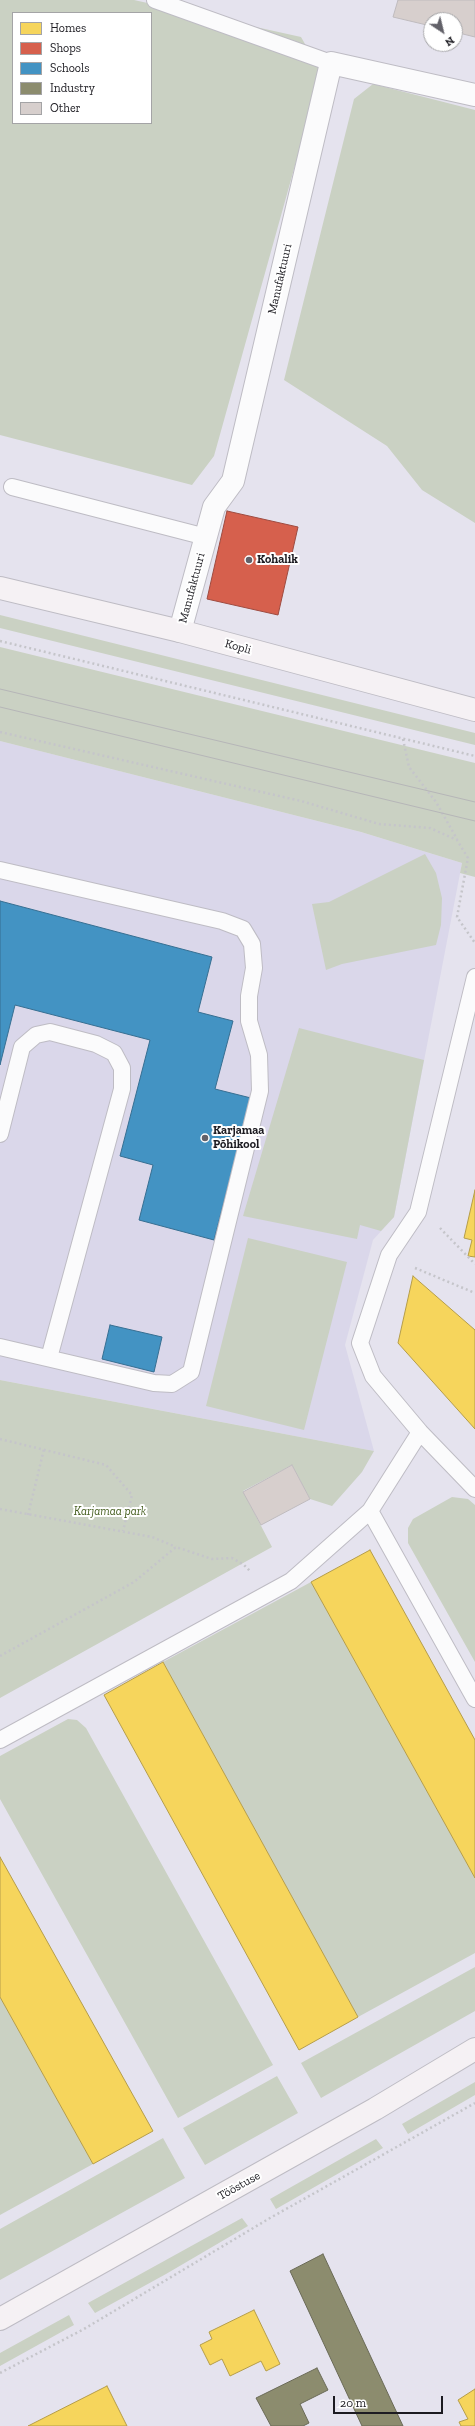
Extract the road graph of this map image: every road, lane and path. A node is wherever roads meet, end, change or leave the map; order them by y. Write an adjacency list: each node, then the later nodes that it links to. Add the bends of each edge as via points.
1 (155, 0): 2 (lane)
2 (331, 63): 3 (street); 5 (street, Manufaktuuri, via 232,481 214,506)
3 (475, 95)
4 (12, 487): 5 (lane)
5 (206, 537): 7 (street, Manufaktuuri)
6 (0, 588): 7 (street, Kopli)
7 (180, 631): 9 (street, Kopli)
8 (0, 641): 11 (path)
9 (475, 710)
10 (0, 732): 13 (path, via 301,801 379,824 430,828)
11 (403, 739): 12 (path); 13 (path, via 409,767 436,802)
12 (475, 756)
13 (457, 840): 15 (path, via 468,858 457,917)
14 (0, 870): 23 (lane, via 222,920 243,929 252,944 254,968 249,996 249,1021 259,1055 260,1091 191,1372 172,1384 154,1383)
15 (475, 942)
16 (475, 977): 18 (lane)
17 (0, 1134): 23 (lane, via 22,1047 36,1035 50,1032 96,1044 114,1053 122,1068 122,1089)
18 (418, 1212): 19 (lane); 20 (path, via 445,1232)
19 (389, 1255): 21 (path); 24 (lane, via 360,1343 373,1376)
20 (475, 1264)
21 (475, 1293)
22 (0, 1347): 23 (lane)
23 (49, 1358)
24 (420, 1432): 27 (lane); 29 (lane)
25 (0, 1439): 26 (path)
26 (44, 1449): 30 (path); 31 (path, via 106,1465 132,1495)
27 (475, 1489)
28 (0, 1510): 30 (path)
29 (370, 1511): 33 (lane, via 291,1581); 35 (lane)
30 (28, 1515): 31 (path)
31 (123, 1531): 32 (path, via 152,1537)
32 (176, 1547): 33 (path, via 212,1559 232,1558 244,1565); 34 (path, via 134,1582)
33 (268, 1594): 36 (lane)
34 (0, 1656)
35 (475, 1699)
36 (0, 1740)
37 (475, 2049): 39 (street, Tööstuse, via 362,2116)
38 (475, 2103): 40 (path, via 270,2218 84,2328)
39 (0, 2319)
40 (0, 2373)

